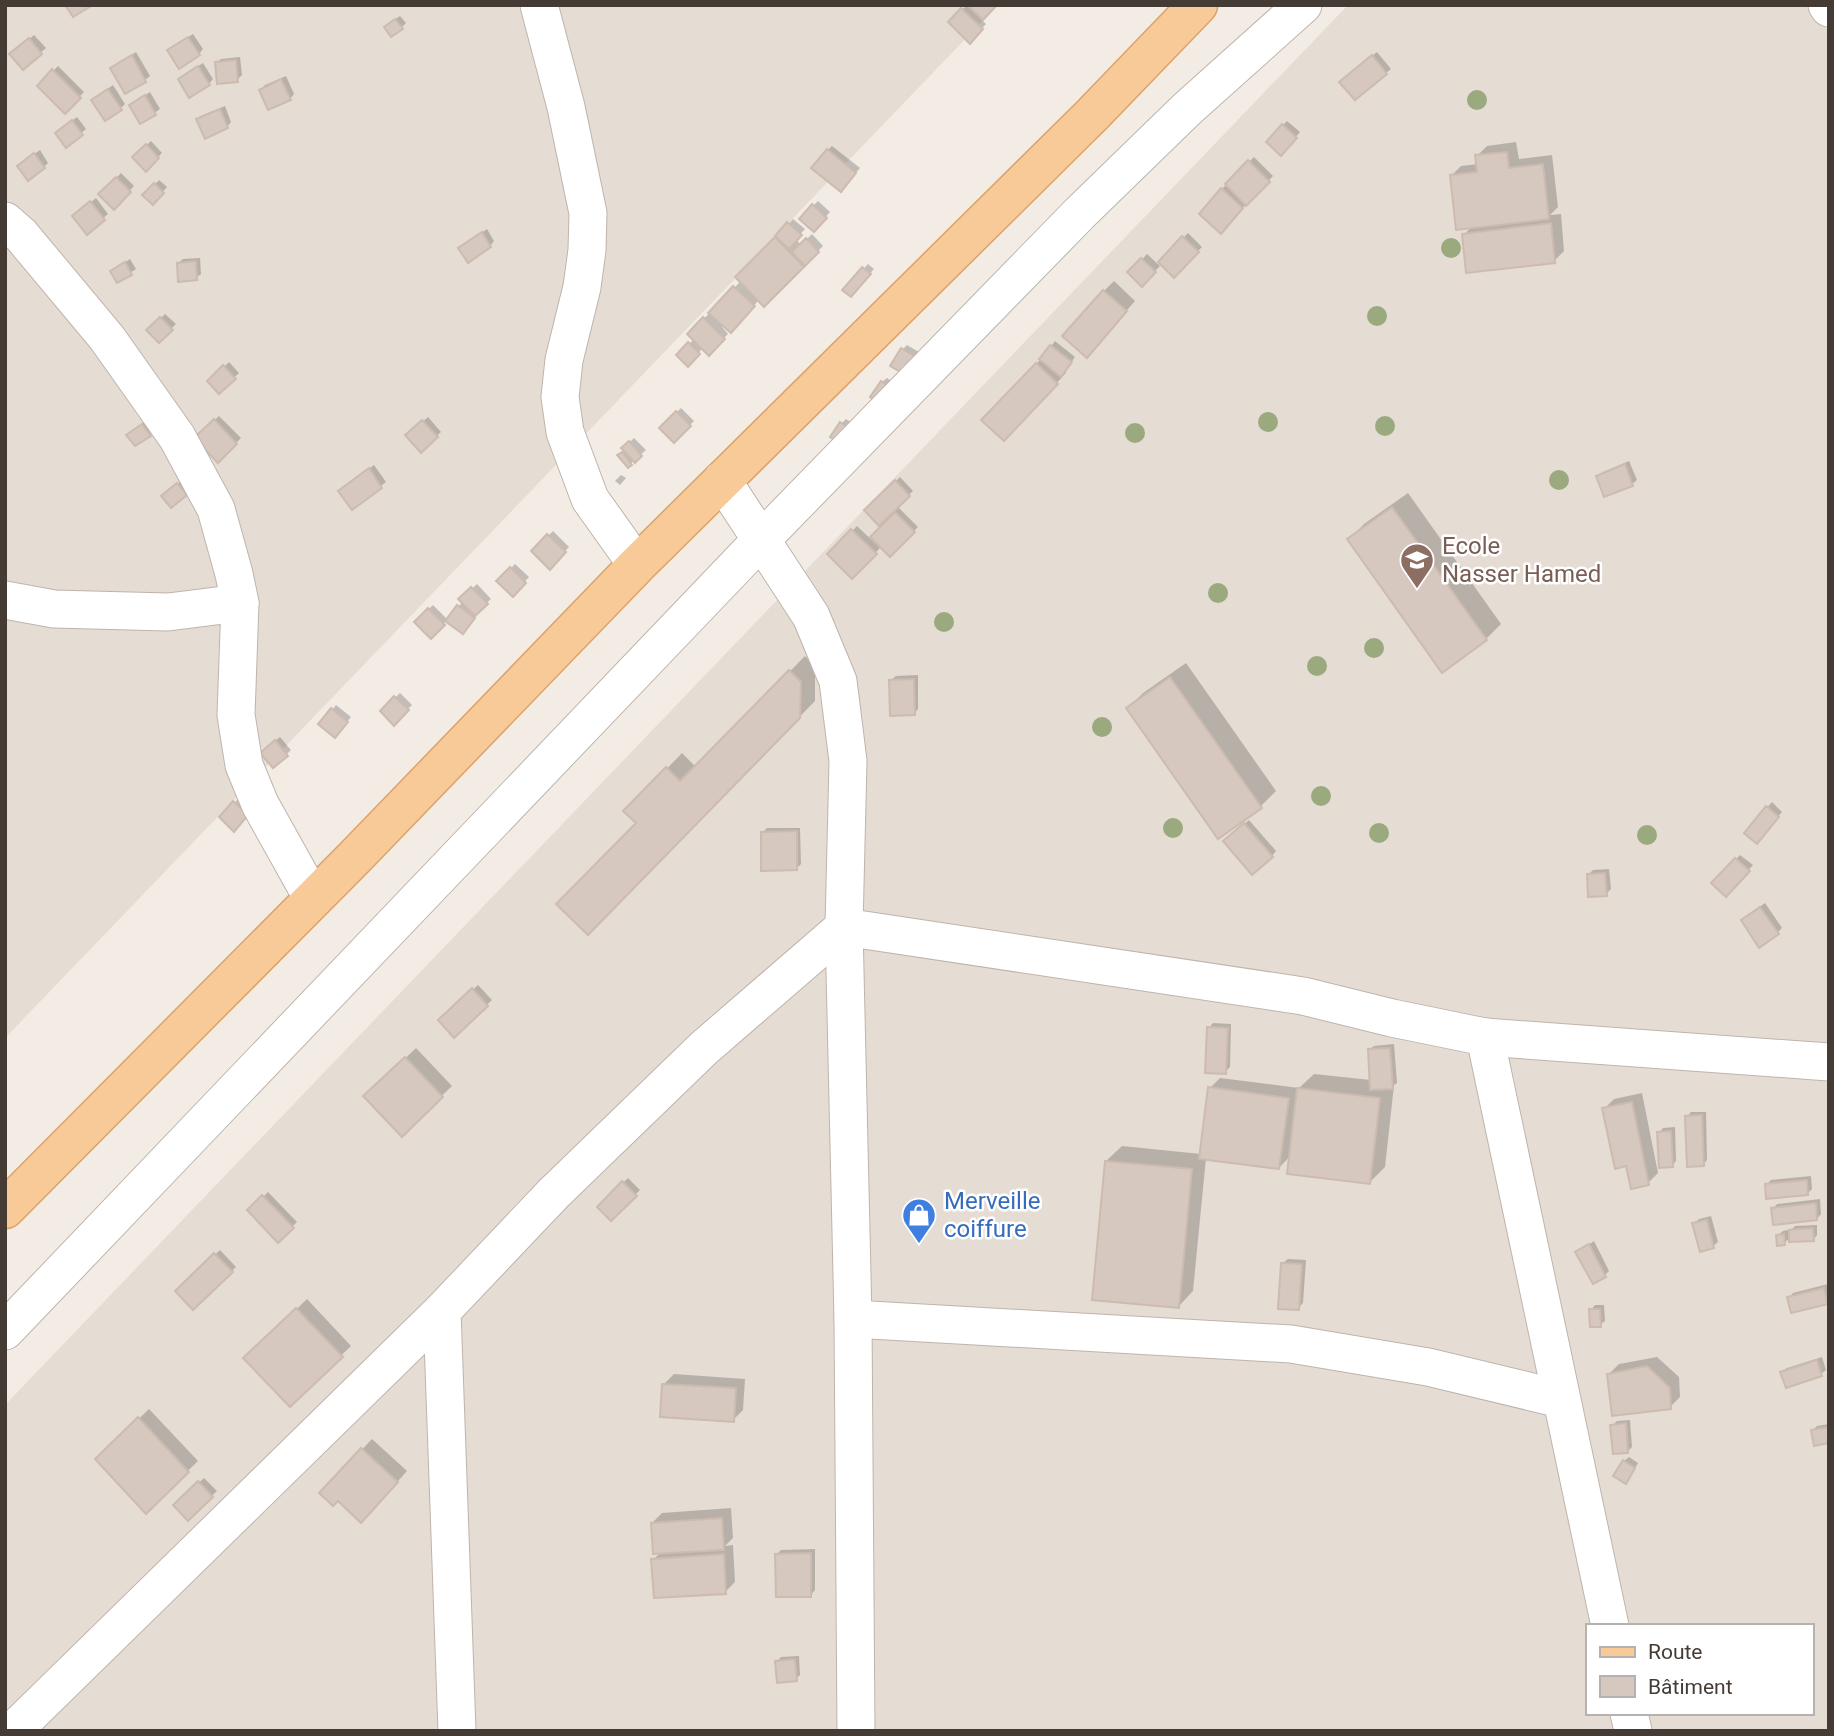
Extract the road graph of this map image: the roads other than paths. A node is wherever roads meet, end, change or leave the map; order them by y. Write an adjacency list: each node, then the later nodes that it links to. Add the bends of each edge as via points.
1 (539, 5): 7 (street, via 588,213 582,287 559,397 565,432 590,499)
2 (1198, 5): 5 (main road)
3 (1303, 5): 6 (street, via 1080,213)
4 (5, 221): 9 (street, via 107,338 177,437 216,509)
5 (722, 480): 6 (street); 7 (main road)
6 (761, 540): 11 (street, via 811,616 838,681 848,761); 17 (street)
7 (637, 565): 10 (main road)
8 (5, 600): 9 (street, via 54,609 168,612)
9 (240, 604): 10 (street, via 236,715 244,765 260,804)
10 (313, 899): 14 (main road)
11 (844, 927): 12 (street, via 1303,996); 15 (street, via 704,1048 554,1193); 16 (street)
12 (1485, 1037): 13 (street); 18 (street)
13 (1829, 1062)
14 (5, 1209)
15 (442, 1311): 20 (street); 21 (street)
16 (853, 1318): 18 (street, via 1291,1344 1428,1367); 22 (street)
17 (5, 1331)
18 (1561, 1399): 19 (street)
19 (1610, 1624)
20 (13, 1731)
21 (457, 1731)
22 (856, 1731)

